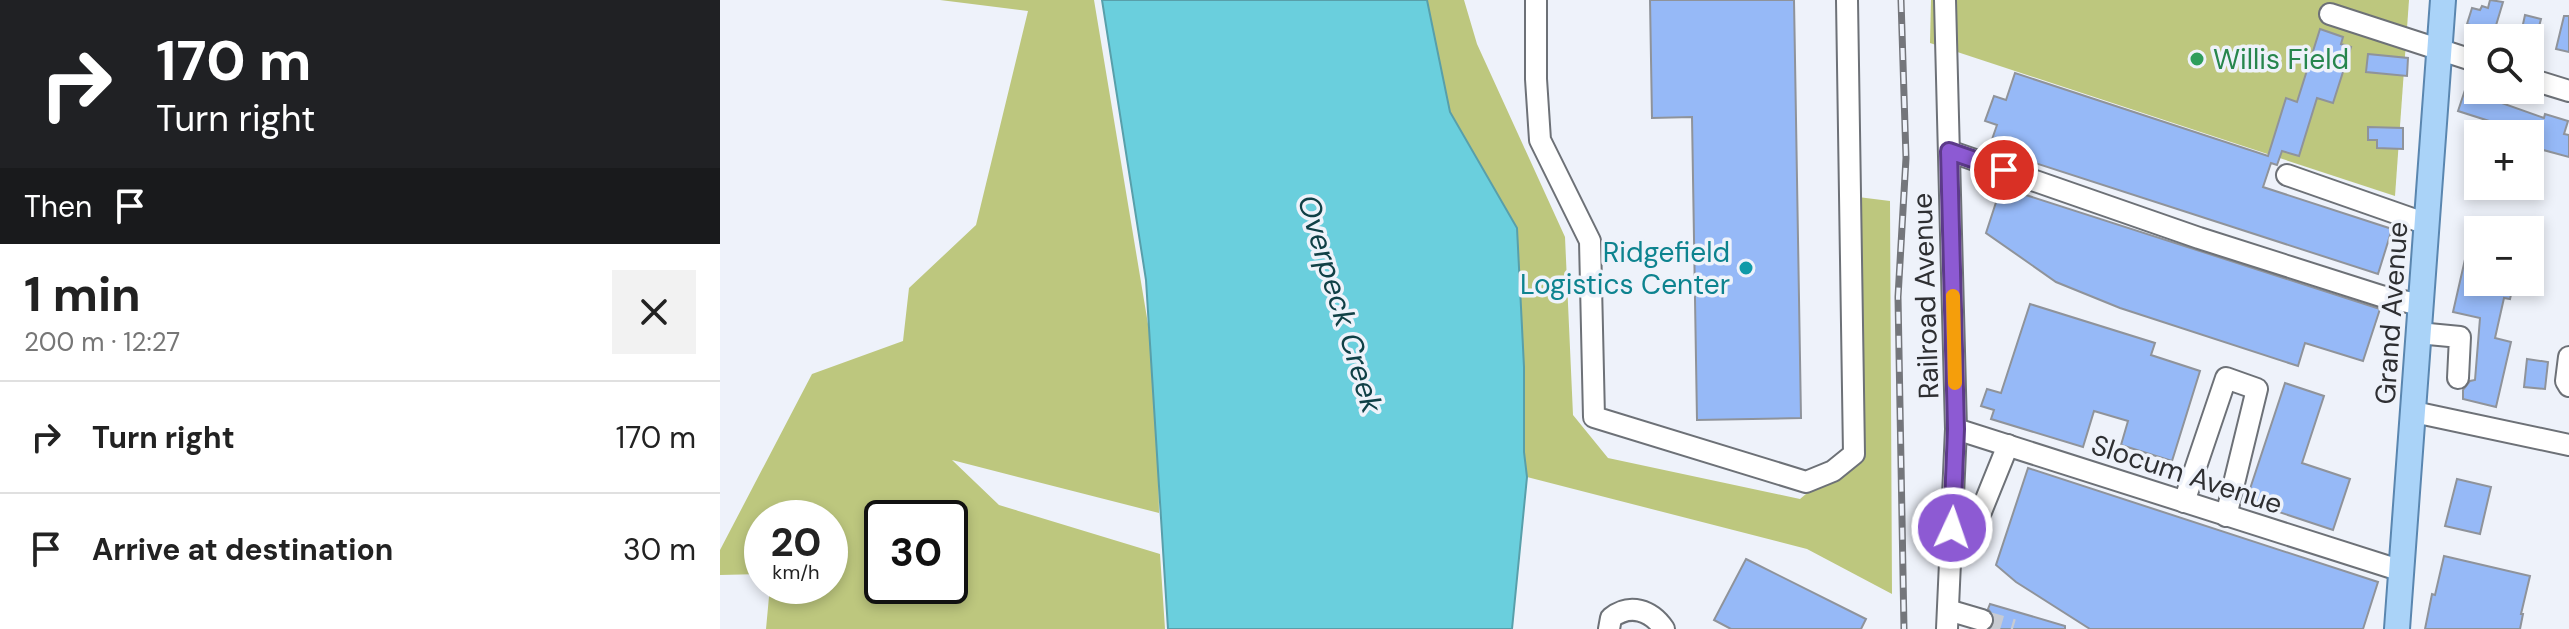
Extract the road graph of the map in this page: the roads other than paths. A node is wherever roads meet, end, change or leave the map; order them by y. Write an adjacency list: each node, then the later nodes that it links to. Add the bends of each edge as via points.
1 (1536, 0): 2 (street, via 1540,140 1590,241 1594,417 1806,482 1833,471 1854,454)
2 (1847, 0)
3 (1945, 0): 10 (street, Railroad Avenue)
4 (2443, 0): 6 (main road, Grand Avenue)
5 (2330, 14): 6 (street)
6 (2439, 50): 7 (street); 12 (main road, Grand Avenue)
7 (2464, 58)
8 (2544, 83): 9 (street)
9 (2569, 91)
10 (1949, 151): 13 (street, via 2214,243); 19 (street, Railroad Avenue)
11 (2287, 175): 12 (street)
12 (2427, 224): 13 (main road, Grand Avenue)
13 (2421, 305): 14 (main road, Grand Avenue)
14 (2418, 333): 16 (street, via 2460,337); 18 (main road, Grand Avenue)
15 (2569, 357): 17 (street)
16 (2458, 378)
17 (2569, 386)
18 (2414, 412): 21 (street); 25 (main road, Grand Avenue)
19 (1956, 429): 20 (street, Slocum Avenue); 24 (street, Railroad Avenue)
20 (2008, 445): 22 (street, Slocum Avenue); 24 (street, via 1972,534)
21 (2569, 445)
22 (2184, 502): 23 (street, Slocum Avenue); 23 (street, via 2226,378 2257,389)
23 (2226, 516): 25 (street, Slocum Avenue)
24 (1952, 528): 26 (street, Railroad Avenue)
25 (2402, 571): 30 (main road, Grand Avenue)
26 (1948, 610): 27 (street)
27 (1982, 620)
28 (1609, 629): 29 (street, via 1611,618 1635,608)
29 (1664, 629)
30 (2397, 629)

